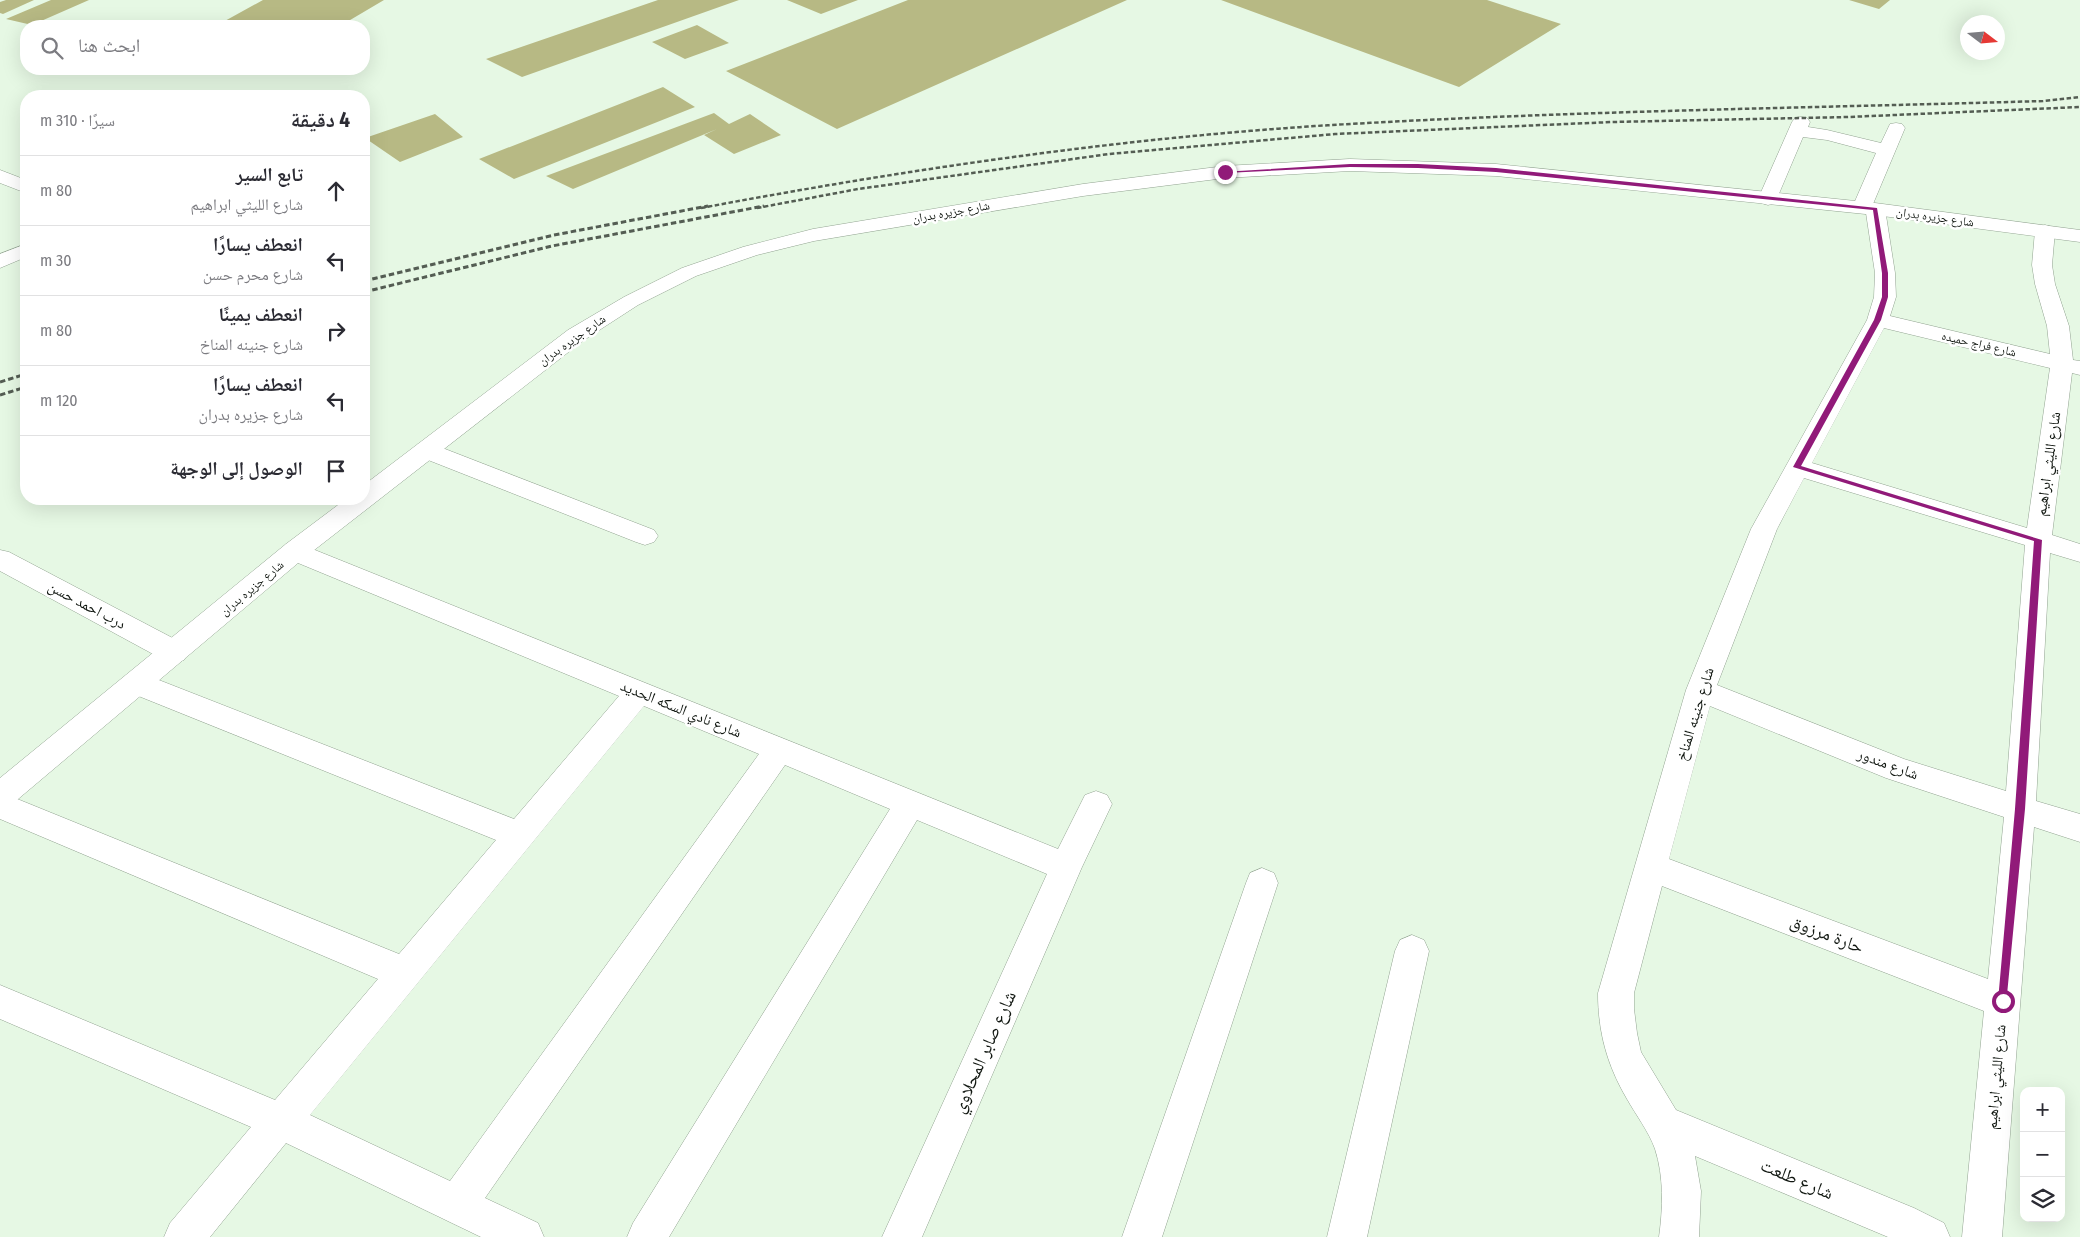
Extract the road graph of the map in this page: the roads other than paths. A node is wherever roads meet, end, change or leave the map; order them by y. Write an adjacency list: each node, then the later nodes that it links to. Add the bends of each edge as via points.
1 (1896, 128): 2 (street)
2 (1887, 150): 5 (street, via 1799,127); 6 (street)
3 (0, 176): 4 (street)
4 (20, 184)
5 (1768, 199): 6 (street, شارع جزيره بدران); 13 (street, شارع جزيره بدران, via 1496,170 1418,166 1284,167 1166,178 813,235 697,269 630,301 576,335)
6 (1869, 208): 7 (street, شارع جزيره بدران); 11 (street, شارع جنينه المناخ, via 1885,273 1885,297)
7 (2045, 231): 8 (street, شارع جزيره بدران); 12 (street, شارع الليثي ابراهيم, via 2042,265)
8 (2080, 236)
9 (20, 253): 10 (street)
10 (0, 262)
11 (1878, 320): 12 (street, شارع فراج حميده); 14 (street, شارع جنينه المناخ)
12 (2071, 366): 18 (street, شارع الليثي ابراهيم)
13 (427, 450): 15 (street, شارع جزيره بدران); 17 (street)
14 (1797, 467): 18 (street); 24 (street, شارع جنينه المناخ, via 1764,529)
15 (370, 494)
16 (356, 505): 19 (street, شارع جزيره بدران)
17 (645, 536)
18 (2038, 540): 20 (street); 31 (street, شارع الليثي ابراهيم)
19 (296, 551): 22 (street, شارع جزيره بدران); 25 (street, شارع نادي السكه الحديد)
20 (2080, 553)
21 (0, 559): 22 (street, درب احمد حسن)
22 (174, 652): 23 (street, شارع جزيره بدران)
23 (136, 683): 27 (street, شارع جزيره بدران); 33 (street)
24 (1700, 690): 31 (street, شارع مندور, via 1897,769); 35 (street, شارع جنينه المناخ)
25 (640, 692): 26 (street, شارع نادي السكه الحديد); 33 (street)
26 (779, 750): 28 (street, شارع نادي السكه الحديد); 43 (street)
27 (0, 796)
28 (910, 803): 34 (street, شارع نادي السكه الحديد); 47 (street)
29 (1096, 804): 34 (street, شارع صابر المحلاوي)
30 (0, 805): 38 (street)
31 (2020, 809): 32 (street, شارع مندور); 39 (street, شارع الليثي ابراهيم)
32 (2080, 828)
33 (519, 835): 38 (street)
34 (1066, 867): 44 (street, شارع صابر المحلاوي)
35 (1651, 867): 39 (street, حارة مرزوق); 42 (street, شارع جنينه المناخ, via 1616,993 1616,1026 1626,1058)
36 (1262, 883): 48 (street)
37 (1412, 951): 49 (street)
38 (404, 973): 41 (street)
39 (2003, 1001): 52 (street, شارع الليثي ابراهيم)
40 (0, 1002): 41 (street)
41 (281, 1121): 43 (street); 45 (street)
42 (1664, 1124): 50 (street, شارع جنينه المناخ, via 1678,1163 1683,1204); 51 (street, شارع طلعت)
43 (457, 1205): 46 (street)
44 (907, 1235)
45 (184, 1237)
46 (524, 1237)
47 (647, 1237)
48 (1142, 1237)
49 (1347, 1237)
50 (1679, 1237)
51 (1930, 1237)
52 (1982, 1237)

